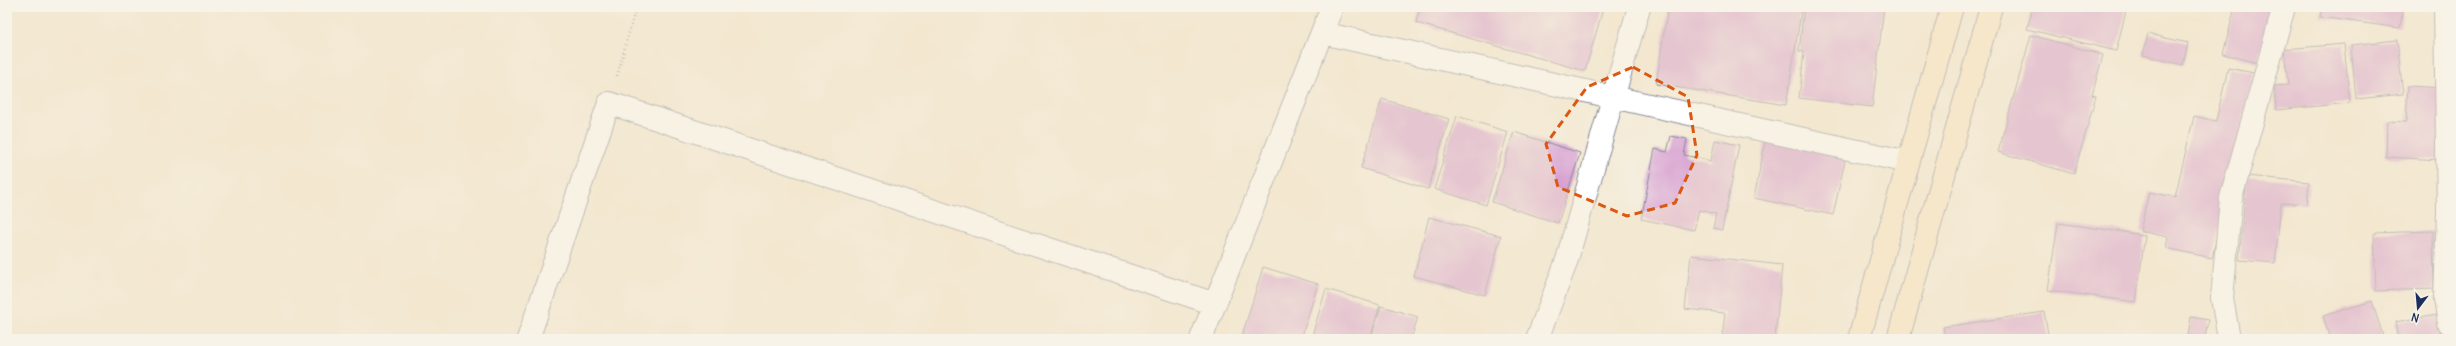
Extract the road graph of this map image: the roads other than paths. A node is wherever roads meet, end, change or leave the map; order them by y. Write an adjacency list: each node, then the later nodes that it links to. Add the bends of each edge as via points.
1 (1332, 7): 7 (street)
2 (1639, 7): 8 (street)
3 (1952, 7): 9 (street)
4 (1992, 7): 16 (street)
5 (2284, 7): 17 (street, via 2231,198 2222,298)
6 (2445, 7): 11 (street, via 2448,211 2445,299)
7 (1322, 33): 8 (street); 10 (street)
8 (1613, 98): 9 (street); 14 (street, via 1566,263)
9 (1908, 162): 15 (street)
10 (1215, 304): 12 (street, via 609,103); 13 (street)
11 (2449, 323)
12 (528, 339)
13 (1201, 339)
14 (1538, 339)
15 (1858, 339)
16 (1898, 339)
17 (2229, 339)

